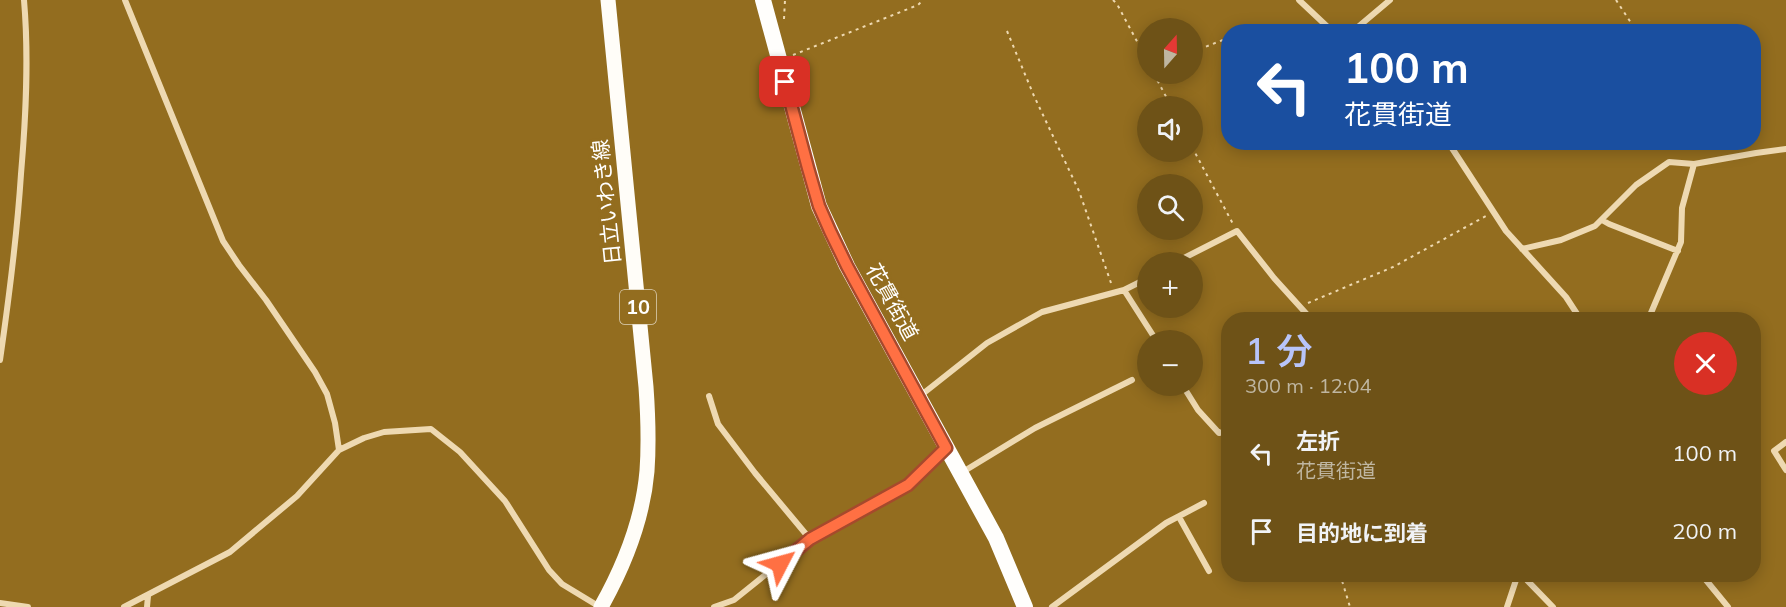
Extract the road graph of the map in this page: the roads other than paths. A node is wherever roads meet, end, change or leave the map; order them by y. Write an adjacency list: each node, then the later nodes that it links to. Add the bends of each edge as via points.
1 (24, 0): 22 (street, via 27,108)
2 (125, 0): 30 (street, via 224,241 319,379 327,394)
3 (608, 0): 45 (main road, 日立いわき線 / 10, via 648,422 647,472 635,531)
4 (763, 0): 26 (highway, 花貫街道, via 819,206)
5 (1299, 0): 7 (street)
6 (1390, 0): 8 (street)
7 (1325, 24)
8 (1362, 24)
9 (1786, 149): 11 (street)
10 (1453, 150): 13 (street)
11 (1694, 164): 12 (street, via 1670,162 1636,185); 14 (street, via 1682,208)
12 (1602, 220): 13 (street, via 1561,240); 14 (street)
13 (1522, 249): 19 (street)
14 (1678, 251): 20 (street)
15 (1196, 252): 18 (street, via 1237,231)
16 (1137, 284): 17 (street)
17 (1124, 290): 21 (street); 26 (street, via 1041,312 987,343)
18 (1305, 312)
19 (1576, 312)
20 (1651, 312)
21 (1150, 330)
22 (0, 360)
23 (1132, 380): 32 (street, via 1035,428)
24 (709, 396): 35 (street, via 718,424)
25 (1189, 396): 27 (street)
26 (918, 398): 29 (highway, 花貫街道)
27 (1221, 433)
28 (1786, 442): 31 (street, via 1774,451)
29 (946, 448): 32 (highway, 花貫街道); 35 (street, via 908,485)
30 (339, 450): 40 (street, via 297,496 230,552); 45 (street, via 384,432 430,429 460,452 505,501 562,584)
31 (1786, 470)
32 (960, 473): 47 (highway, 花貫街道, via 996,538)
33 (1204, 503): 34 (street)
34 (1179, 517): 36 (street); 48 (street)
35 (810, 539): 46 (street, via 734,600)
36 (1209, 570)
37 (1517, 582): 49 (street)
38 (1528, 582): 50 (street)
39 (1708, 582): 51 (street)
40 (148, 596): 43 (street); 44 (street)
41 (0, 603): 42 (street)
42 (28, 607)
43 (124, 607)
44 (147, 607)
45 (601, 607)
46 (714, 607)
47 (1025, 607)
48 (1052, 607)
49 (1507, 607)
50 (1553, 607)
51 (1728, 607)

